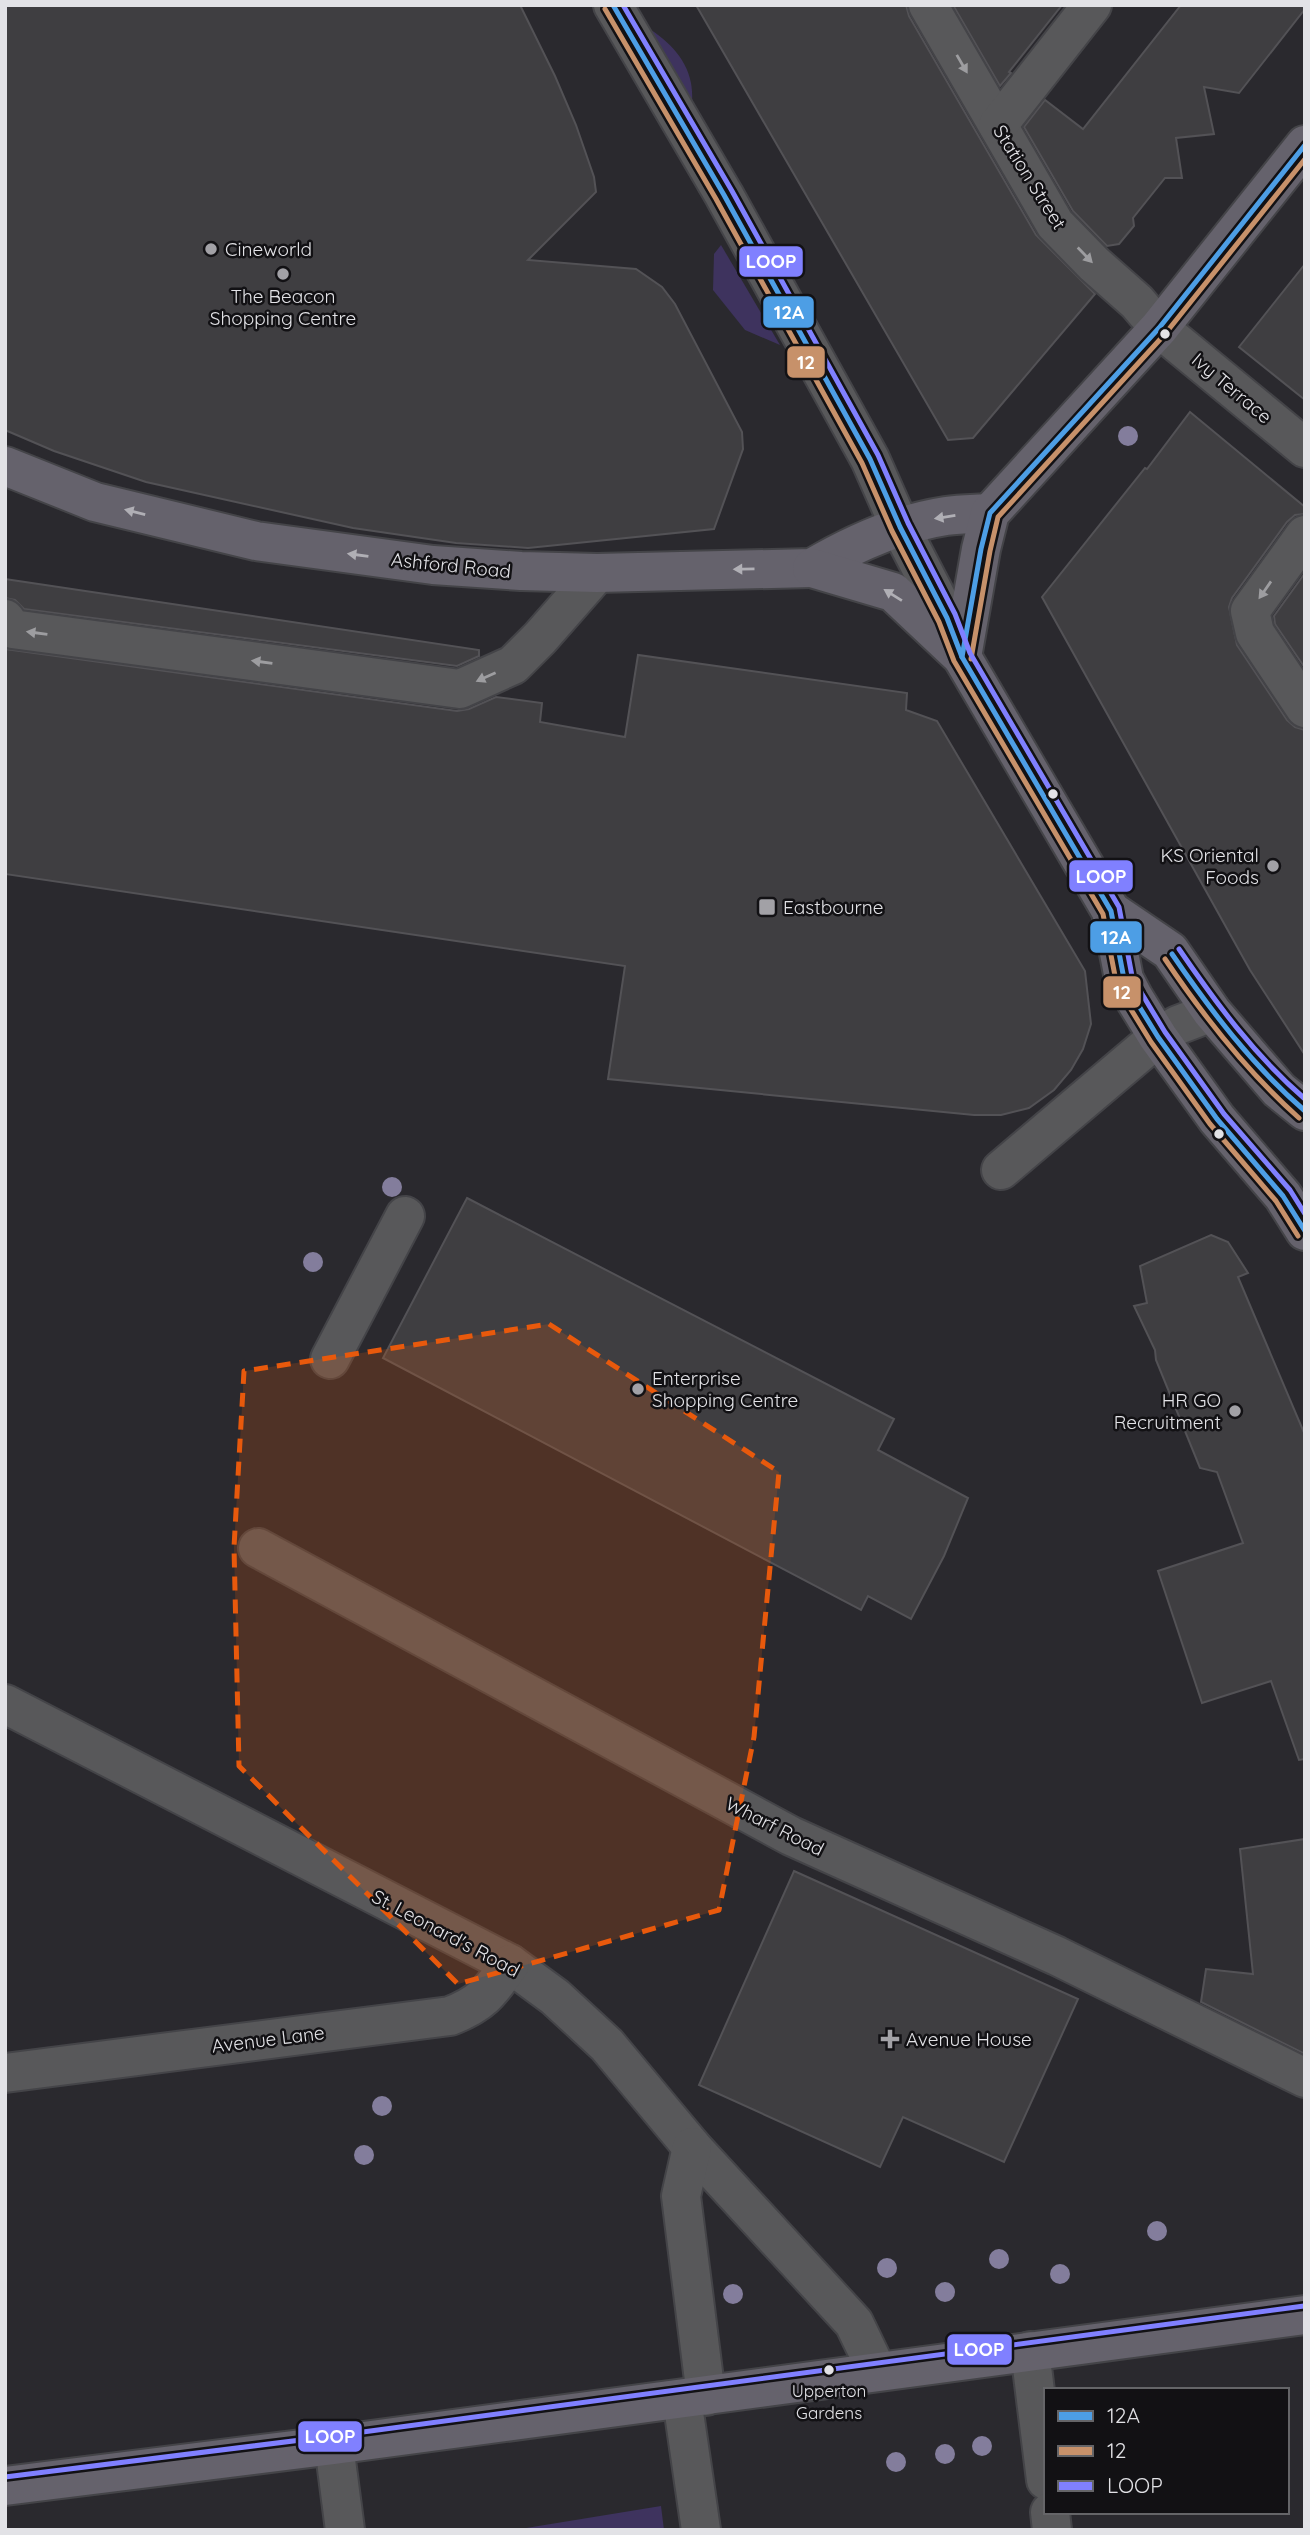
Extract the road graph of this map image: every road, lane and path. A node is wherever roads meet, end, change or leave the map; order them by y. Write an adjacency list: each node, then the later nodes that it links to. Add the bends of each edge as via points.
1 (613, 5): 10 (street, via 870,459)
2 (928, 5): 4 (street, Station Street, one-way to 4)
3 (1092, 5): 4 (street)
4 (998, 125): 6 (street, Station Street, one-way to 6, via 1055,224)
5 (1305, 145): 6 (main road)
6 (1159, 328): 7 (street, Ivy Terrace); 9 (main road)
7 (1305, 449)
8 (5, 466): 13 (main road, Ashford Road, one-way to 8, via 433,565 256,541 95,502)
9 (990, 513): 10 (main road, Ashford Road, one-way to 10, via 946,516); 15 (main road)
10 (900, 527): 12 (main road, Ashford Road); 15 (street)
11 (1305, 535): 16 (street, one-way to 16, via 1250,611 1255,633)
12 (812, 568): 13 (main road, Ashford Road, one-way to 13); 15 (main road, one-way to 12, via 893,593)
13 (597, 573): 14 (street, one-way to 14, via 513,665 460,689 12,629)
14 (5, 620)
15 (962, 657): 17 (main road)
16 (1305, 708)
17 (1111, 912): 18 (main road, via 1170,951); 19 (main road, via 1124,979)
18 (1212, 1012): 19 (street); 20 (main road, via 1279,1090)
19 (1158, 1037): 21 (street); 23 (main road, via 1217,1119 1283,1196)
20 (1305, 1111)
21 (1001, 1170)
22 (405, 1216): 24 (street)
23 (1305, 1231)
24 (330, 1359)
25 (258, 1548): 29 (street, Wharf Road, via 791,1836 1057,1956)
26 (5, 1704): 27 (street, St. Leonard's Road)
27 (510, 1964): 28 (street, Avenue Lane, via 475,2006 450,2016); 30 (street, St. Leonard's Road, via 555,1997 607,2045)
28 (5, 2073)
29 (1305, 2078)
30 (692, 2147): 33 (street, St. Leonard's Road, via 854,2323); 34 (street, via 681,2196)
31 (1305, 2315): 32 (main road)
32 (1030, 2351): 33 (main road); 36 (street)
33 (877, 2371): 34 (main road)
34 (694, 2397): 35 (main road); 39 (street)
35 (334, 2445): 37 (main road); 38 (street)
36 (1044, 2464)
37 (5, 2486)
38 (345, 2530)
39 (701, 2530)

